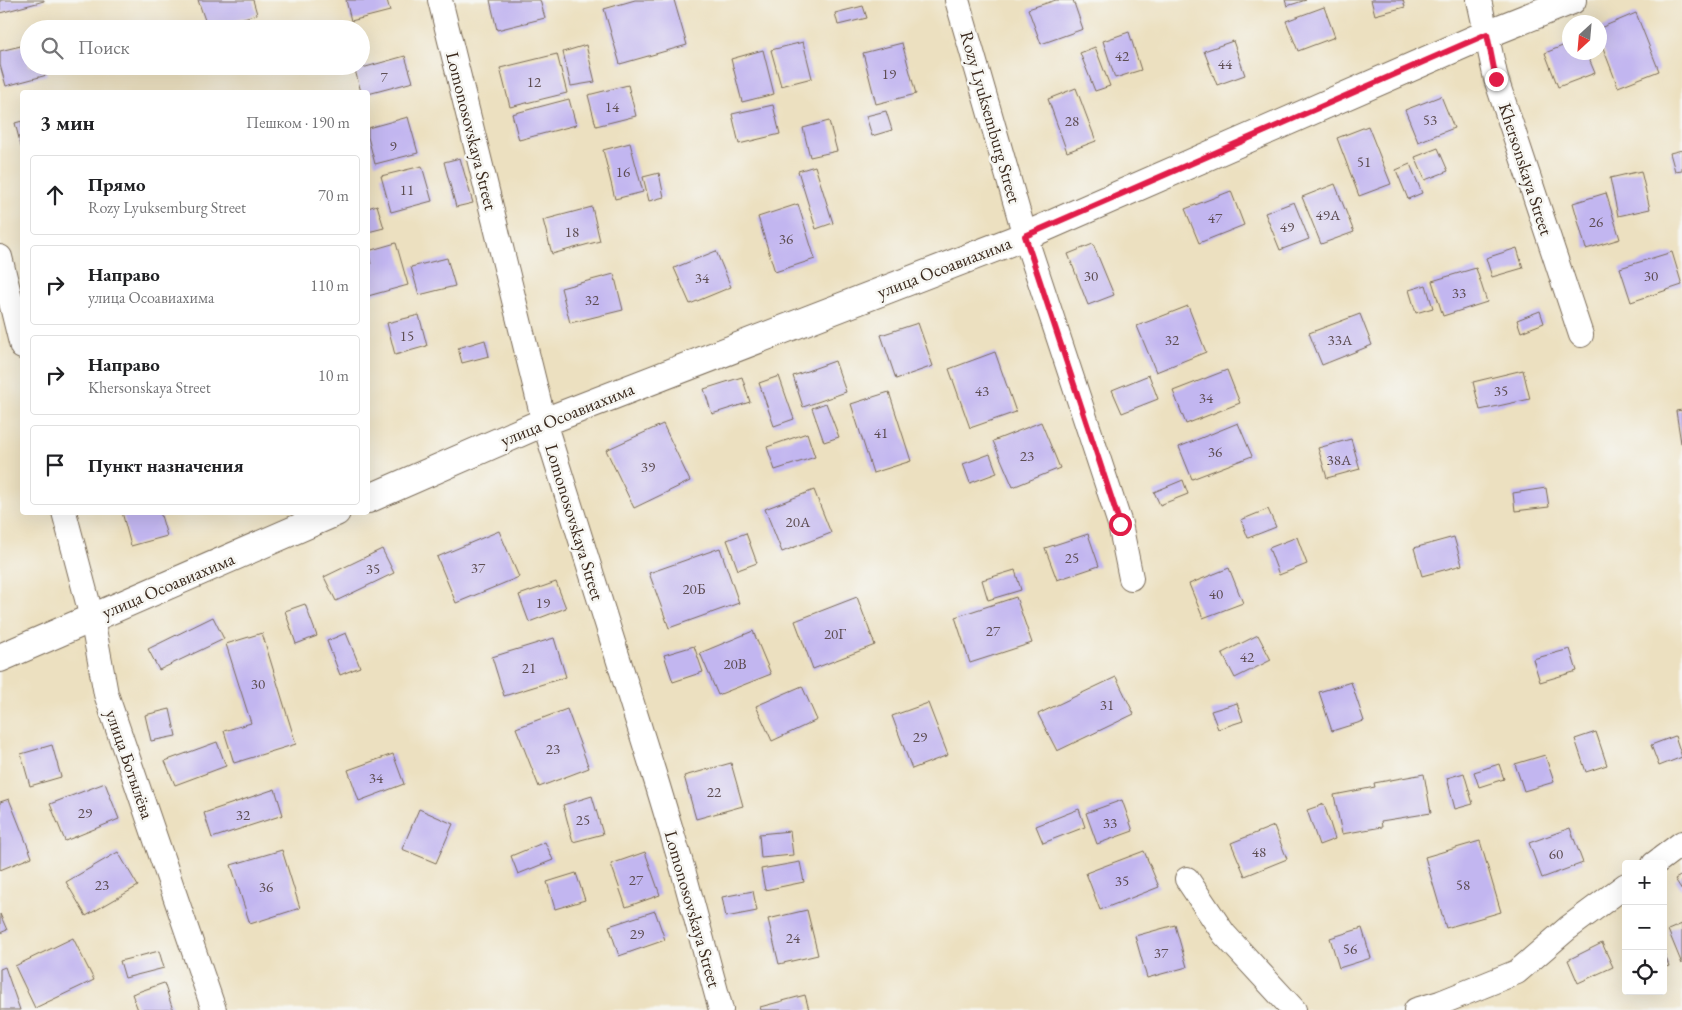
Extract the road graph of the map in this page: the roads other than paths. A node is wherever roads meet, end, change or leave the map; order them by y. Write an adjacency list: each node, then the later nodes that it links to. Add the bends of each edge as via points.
1 (440, 0): 10 (street, Lomonosovskaya Street)
2 (957, 0): 6 (street, Rozy Lyuksemburg Street)
3 (1479, 0): 5 (street, Khersonskaya Street)
4 (1572, 0): 5 (street, улица Осоавиахима)
5 (1487, 34): 6 (street, улица Осоавиахима); 8 (street, Khersonskaya Street, via 1496,79)
6 (1025, 236): 10 (street, улица Осоавиахима); 14 (street, Rozy Lyuksemburg Street, via 1120,524)
7 (0, 257): 9 (street)
8 (1581, 335)
9 (20, 339)
10 (544, 422): 11 (street, улица Осоавиахима); 22 (street, Lomonosovskaya Street, via 659,789)
11 (370, 498)
12 (65, 515): 15 (street, улица Ботылёва)
13 (329, 515): 15 (street, улица Осоавиахима)
14 (1131, 578)
15 (92, 618): 16 (street, улица Осоавиахима); 21 (street, улица Ботылёва, via 106,694)
16 (0, 658)
17 (1682, 842): 18 (street)
18 (1659, 860)
19 (1188, 879): 23 (street, via 1224,934)
20 (1622, 888): 24 (street, via 1517,972 1440,1004)
21 (214, 1010)
22 (721, 1010)
23 (1294, 1010)
24 (1416, 1010)

